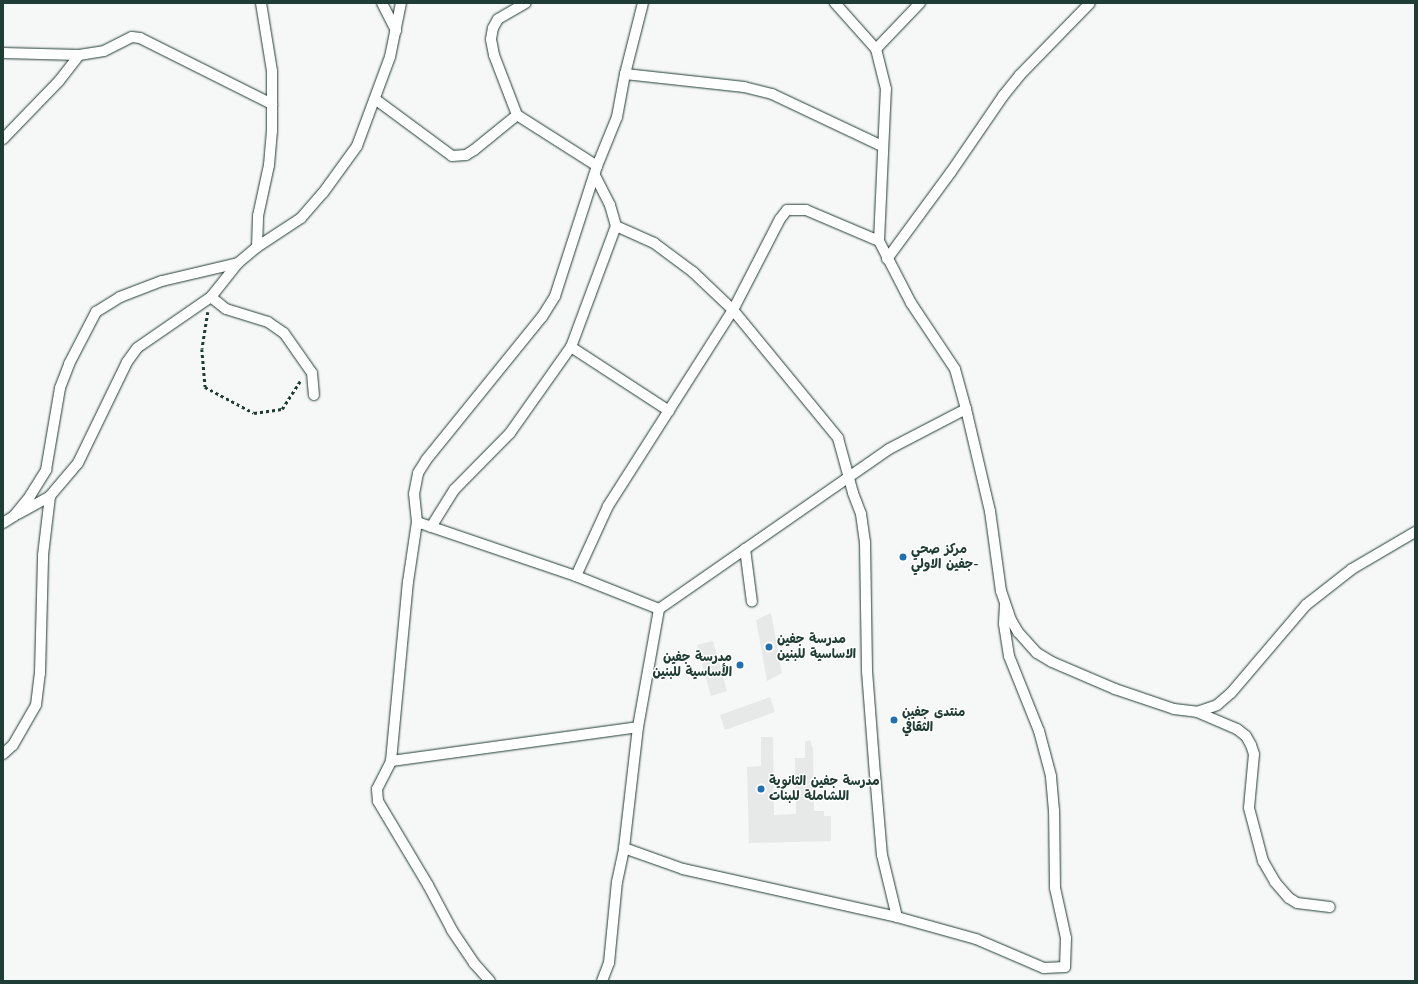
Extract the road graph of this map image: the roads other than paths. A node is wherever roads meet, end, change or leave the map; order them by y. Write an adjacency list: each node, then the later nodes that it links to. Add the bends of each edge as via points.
1 (261, 3): 15 (street, via 272,71)
2 (382, 3): 9 (street)
3 (401, 3): 9 (street)
4 (526, 3): 16 (street, via 498,19 491,39 494,55)
5 (643, 3): 13 (street)
6 (835, 3): 10 (street)
7 (920, 3): 10 (street)
8 (1090, 3): 23 (street, via 1003,96)
9 (396, 31): 14 (street)
10 (876, 49): 18 (street, via 886,89)
11 (3, 53): 12 (street)
12 (79, 55): 15 (street, via 104,51 132,37 140,38); 17 (street, via 59,81)
13 (624, 74): 18 (street, via 744,87 772,94); 19 (street, via 617,117)
14 (375, 99): 16 (street, via 452,156 466,155 474,150); 22 (street, via 357,146 323,193 301,218)
15 (272, 104): 22 (street, via 269,165 258,216)
16 (517, 115): 19 (street)
17 (3, 139)
18 (882, 146): 21 (street)
19 (596, 171): 20 (street); 34 (street, via 560,285 548,308 418,473 414,494)
20 (616, 226): 26 (street, via 672,254); 27 (street)
21 (880, 242): 23 (street); 26 (street, via 806,210 787,210 776,225)
22 (257, 247): 24 (street)
23 (887, 259): 29 (street, via 911,303 955,369)
24 (238, 263): 25 (street); 33 (street, via 162,281 120,297 96,312 69,364 60,388 46,470)
25 (211, 297): 28 (street, via 226,308 276,327 290,341 309,368 314,380); 32 (street, via 137,348 127,362 78,463)
26 (733, 310): 30 (street); 31 (street, via 838,438)
27 (571, 347): 30 (street); 36 (street, via 510,433 454,490)
28 (314, 394)
29 (966, 409): 31 (street, via 889,449); 41 (street, via 990,511)
30 (668, 411): 39 (street, via 608,506)
31 (848, 477): 38 (street); 49 (street, via 861,514 865,542 867,671 875,774 882,855)
32 (50, 496): 33 (street); 45 (street, via 43,555 40,673 36,705 13,745)
33 (14, 516): 35 (street)
34 (417, 522): 36 (street); 46 (street, via 406,604)
35 (3, 523)
36 (431, 527): 39 (street)
37 (1415, 532): 43 (street, via 1352,569 1306,605 1290,620 1231,693 1217,705)
38 (745, 549): 40 (street); 42 (street)
39 (576, 576): 42 (street)
40 (752, 602)
41 (1005, 606): 43 (street, via 1010,620 1026,642 1052,662 1142,699 1174,709); 49 (street, via 1004,623 1009,656 1039,731 1051,776 1054,811 1054,888 1066,938 1065,967 1044,968 976,939)
42 (659, 609): 44 (street)
43 (1197, 712): 48 (street, via 1237,729 1246,736 1251,745 1254,754 1249,808 1263,861 1275,882 1297,903)
44 (638, 727): 46 (street); 47 (street)
45 (3, 754)
46 (391, 761): 50 (street, via 377,789 378,801 452,930 474,963)
47 (624, 848): 49 (street, via 683,869); 51 (street, via 614,899 609,963)
48 (1330, 906)
49 (897, 917)
50 (490, 981)
51 (602, 981)

